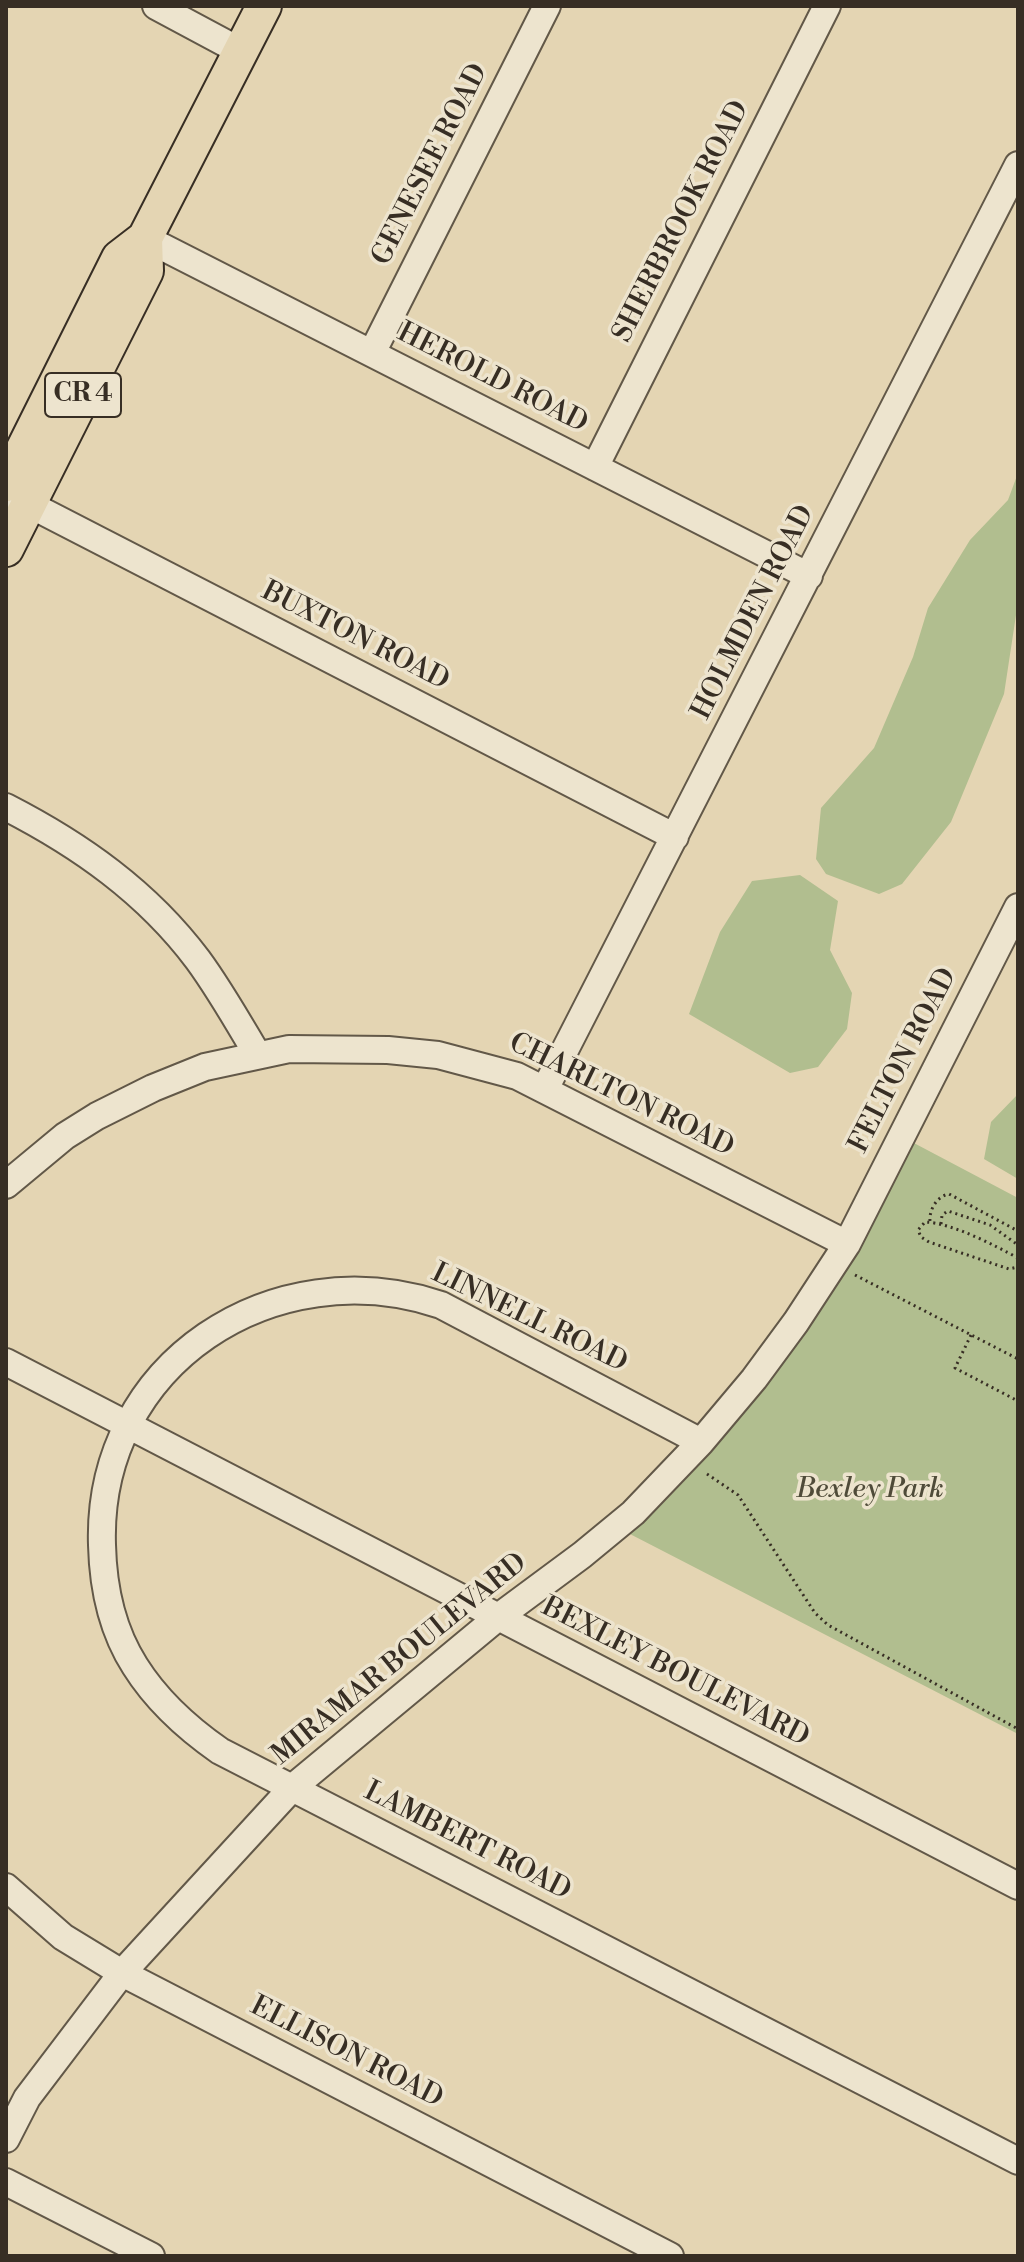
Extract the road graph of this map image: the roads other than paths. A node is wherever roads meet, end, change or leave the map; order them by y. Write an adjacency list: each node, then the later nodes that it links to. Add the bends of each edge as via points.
1 (156, 6): 5 (street)
2 (264, 6): 5 (main road, CR 4)
3 (547, 6): 8 (street, GENESEE ROAD)
4 (827, 6): 9 (street, SHERBROOK ROAD)
5 (240, 51): 7 (main road, CR 4)
6 (1018, 165): 12 (street, HOLMDEN ROAD)
7 (145, 238): 8 (street, HEROLD ROAD); 10 (main road, CR 4, via 119,258)
8 (372, 353): 9 (street, HEROLD ROAD)
9 (595, 467): 12 (street, HEROLD ROAD)
10 (14, 493): 11 (main road, CR 4); 14 (street, BUXTON ROAD)
11 (6, 549)
12 (809, 576): 14 (street, HOLMDEN ROAD)
13 (6, 807): 16 (street, via 101,863 161,917 196,958)
14 (675, 837): 17 (street, HOLMDEN ROAD)
15 (1018, 907): 19 (street, FELTON ROAD)
16 (257, 1054): 17 (street, CHARLTON ROAD, via 357,1048 425,1053 477,1064); 18 (street, CHARLTON ROAD, via 205,1067 97,1116)
17 (545, 1089): 19 (street, CHARLTON ROAD)
18 (6, 1185)
19 (847, 1244): 22 (street, MIRAMAR BOULEVARD, via 754,1379)
20 (6, 1362): 21 (street, BEXLEY BOULEVARD)
21 (128, 1423): 22 (street, LINNELL ROAD, via 167,1369 211,1333 272,1303 349,1289 411,1295 441,1305); 23 (street, BEXLEY BOULEVARD); 24 (street, LAMBERT ROAD, via 106,1485 102,1538 107,1599 128,1654 152,1690 194,1733)
22 (701, 1442): 23 (street, MIRAMAR BOULEVARD, via 633,1513)
23 (497, 1618): 24 (street, MIRAMAR BOULEVARD); 25 (street, BEXLEY BOULEVARD)
24 (292, 1788): 27 (street, MIRAMAR BOULEVARD); 29 (street, LAMBERT ROAD)
25 (1018, 1886)
26 (6, 1887): 27 (street, ELLISON ROAD, via 63,1937)
27 (122, 1973): 28 (street, MIRAMAR BOULEVARD, via 27,2098); 32 (street, ELLISON ROAD)
28 (6, 2139)
29 (1018, 2161)
30 (6, 2182): 31 (street)
31 (151, 2256)
32 (670, 2256)

